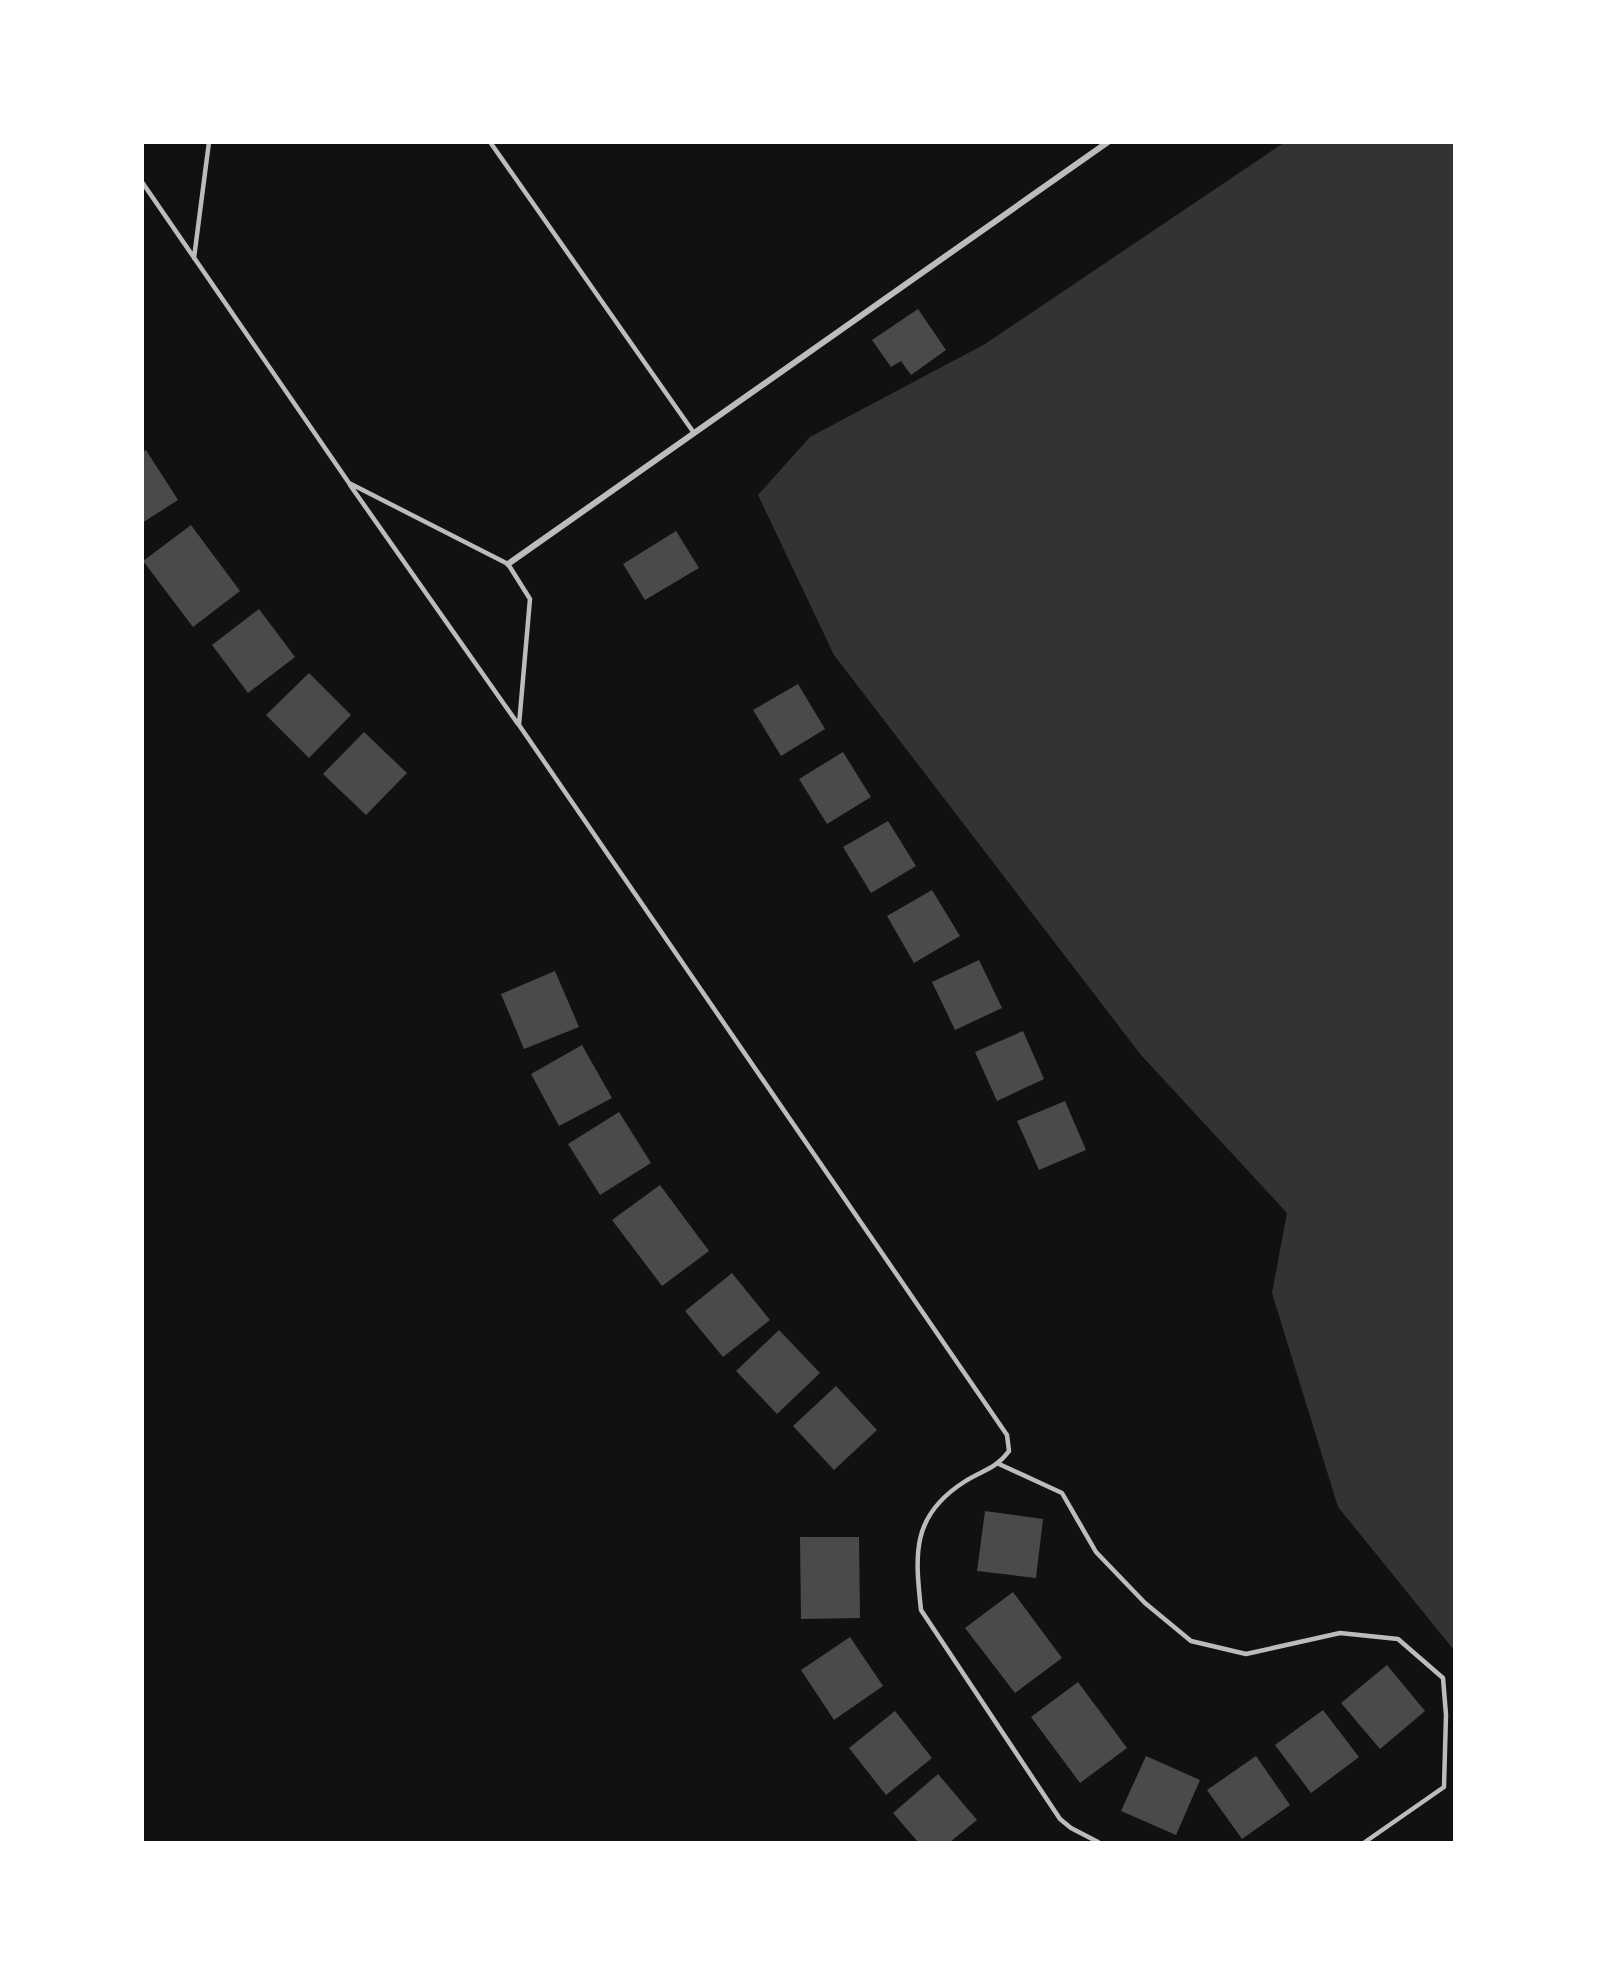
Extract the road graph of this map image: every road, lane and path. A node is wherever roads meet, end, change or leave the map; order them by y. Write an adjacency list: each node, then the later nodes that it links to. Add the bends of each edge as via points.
1 (209, 142): 5 (lane)
2 (490, 142): 6 (lane)
3 (1108, 142): 6 (street)
4 (142, 182): 5 (lane)
5 (194, 258): 7 (lane)
6 (694, 433): 8 (street)
7 (349, 483): 8 (lane); 9 (lane)
8 (508, 564): 9 (lane, via 530,600)
9 (519, 725): 10 (lane, via 1007,1435 1010,1451)
10 (999, 1464): 11 (lane, via 963,1482 940,1501 924,1522 918,1546 921,1610 1060,1819); 12 (lane, via 1062,1493 1096,1552 1145,1604 1191,1641 1245,1654 1340,1634 1398,1639 1443,1678 1444,1787)
11 (1098, 1842)
12 (1365, 1842)

